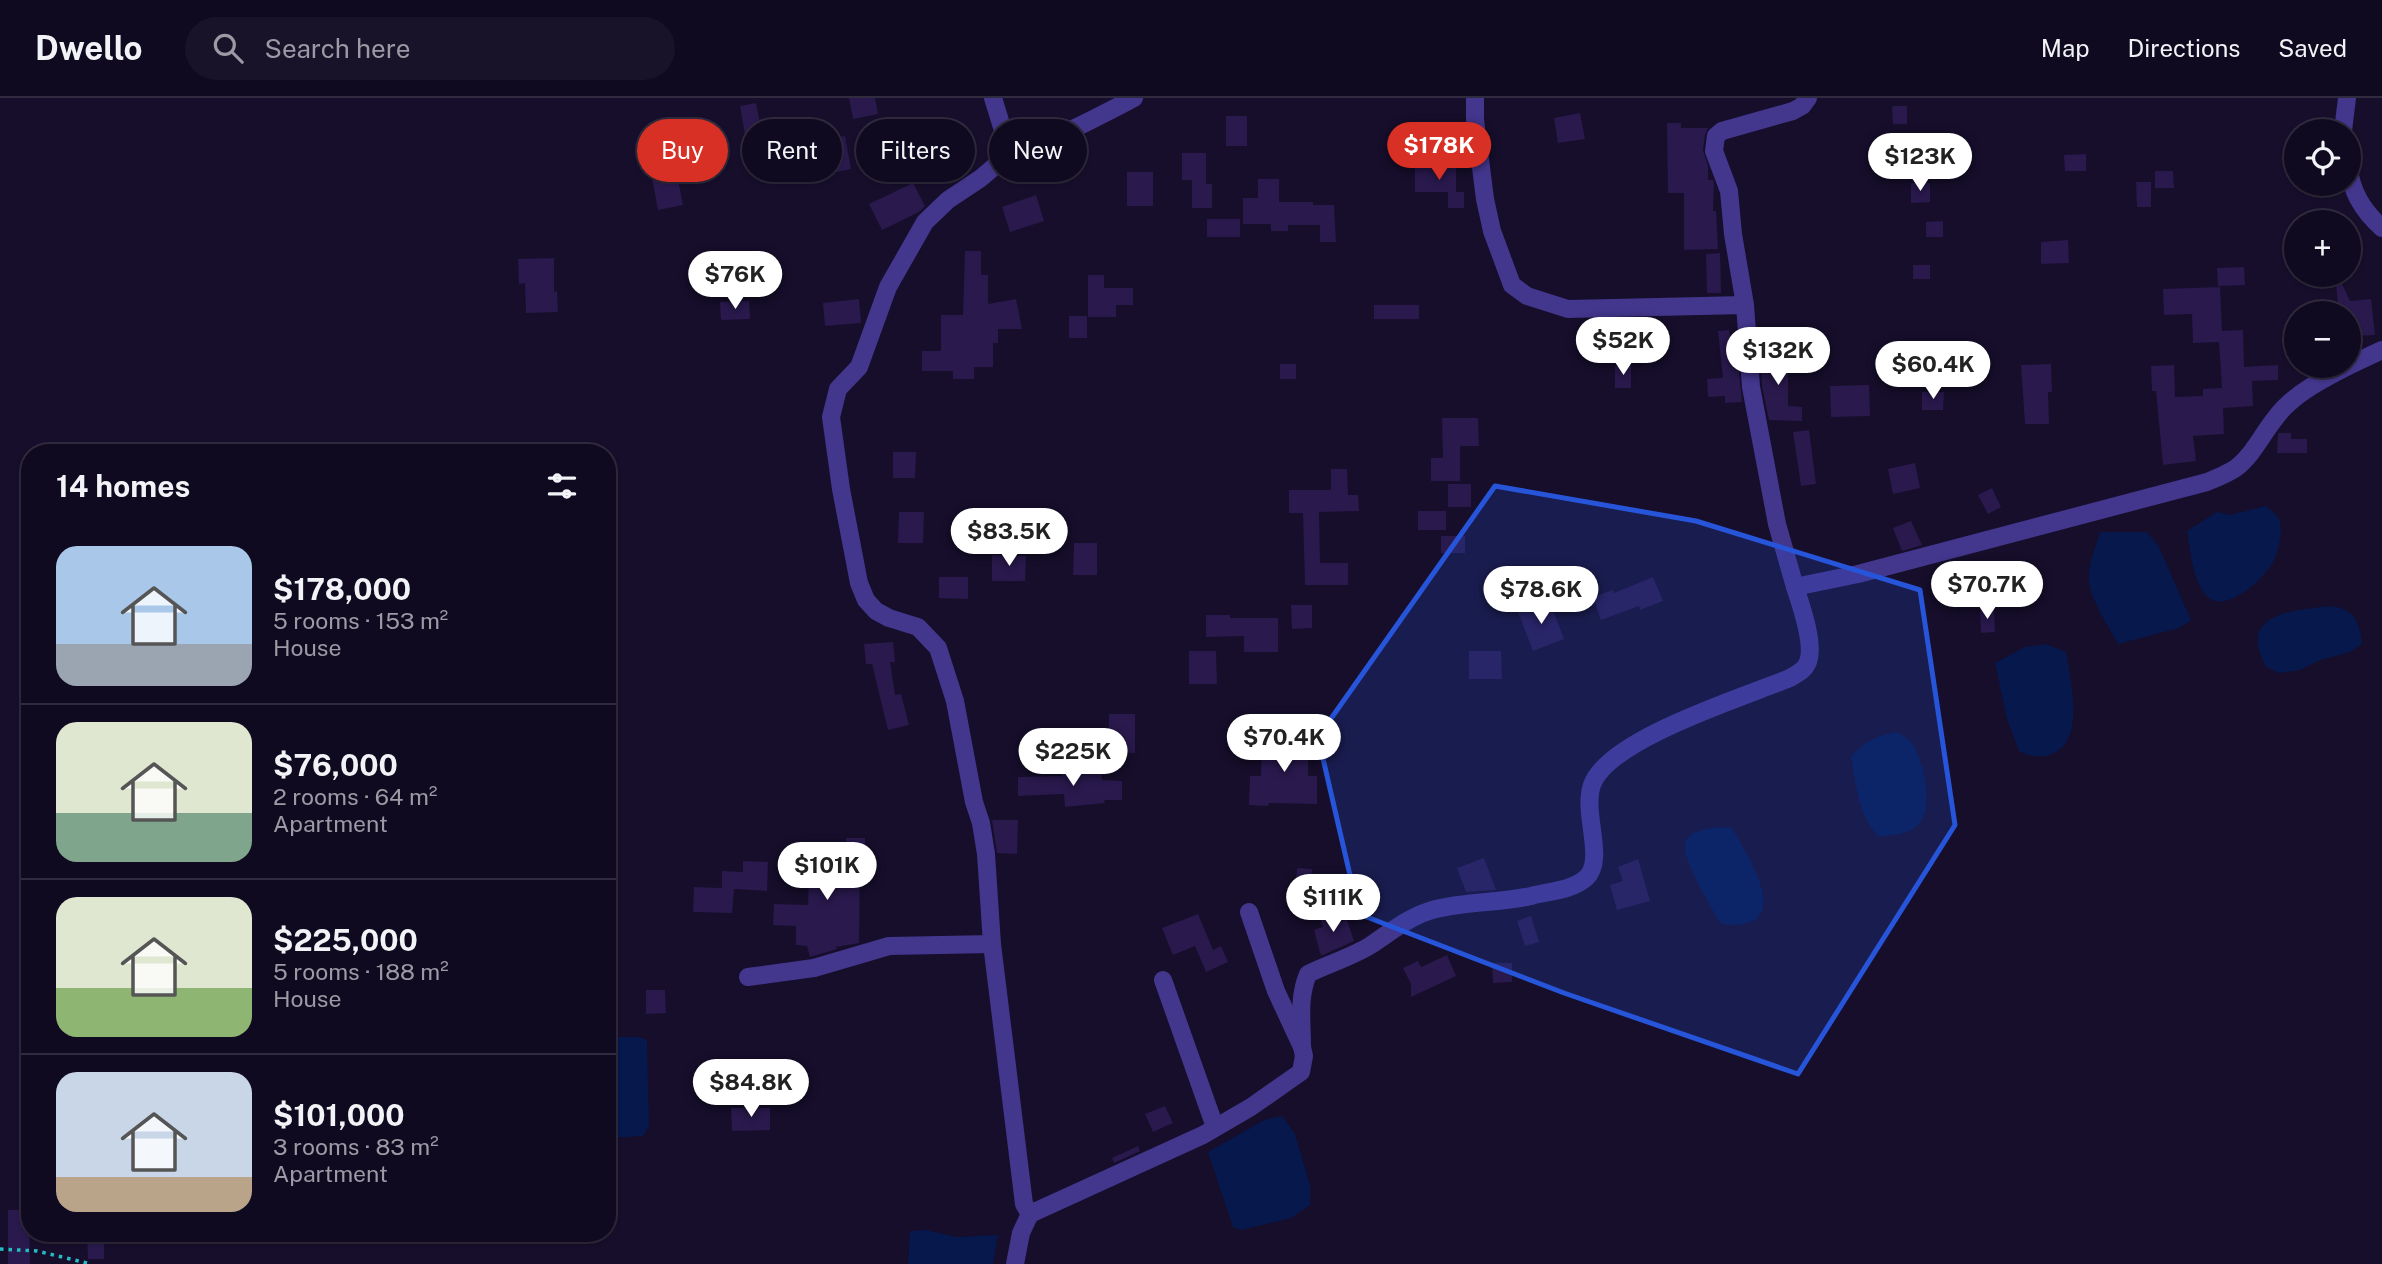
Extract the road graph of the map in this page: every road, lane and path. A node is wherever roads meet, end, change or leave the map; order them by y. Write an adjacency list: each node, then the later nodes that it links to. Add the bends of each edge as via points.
1 (993, 98): 6 (street)
2 (1134, 98): 8 (street)
3 (1475, 98): 12 (street, via 1485,199 1512,285 1527,296 1568,309)
4 (1808, 98): 12 (street, via 1793,111 1716,136 1714,151 1730,191)
5 (2347, 98): 7 (street)
6 (1000, 119)
7 (2344, 119)
8 (1087, 121)
9 (989, 171): 18 (street, via 925,222 888,287 859,367 838,388 831,417 843,503 866,600 882,614 918,627 938,648 955,701 986,854)
10 (2357, 196): 11 (street)
11 (2382, 228)
12 (1745, 305): 16 (street, via 1751,387 1777,524)
13 (2382, 349): 14 (street)
14 (2361, 360)
15 (2326, 378): 16 (street, via 2287,404 2237,467 2207,482)
16 (1795, 587): 21 (street, via 1810,650 1805,668 1779,683 1675,722 1612,759 1592,785 1590,820 1595,851 1587,876 1570,887 1522,898 1435,909 1308,974 1300,1009)
17 (1249, 912): 21 (street, via 1276,991)
18 (992, 944): 19 (street, via 889,946 814,968); 23 (street, via 1024,1204)
19 (748, 978)
20 (1163, 980): 22 (street)
21 (1302, 1047): 22 (street, via 1301,1072 1294,1079)
22 (1216, 1127): 23 (street)
23 (1030, 1214): 26 (street)
24 (0, 1249): 25 (path, via 37,1251)
25 (91, 1264)
26 (1015, 1264)

